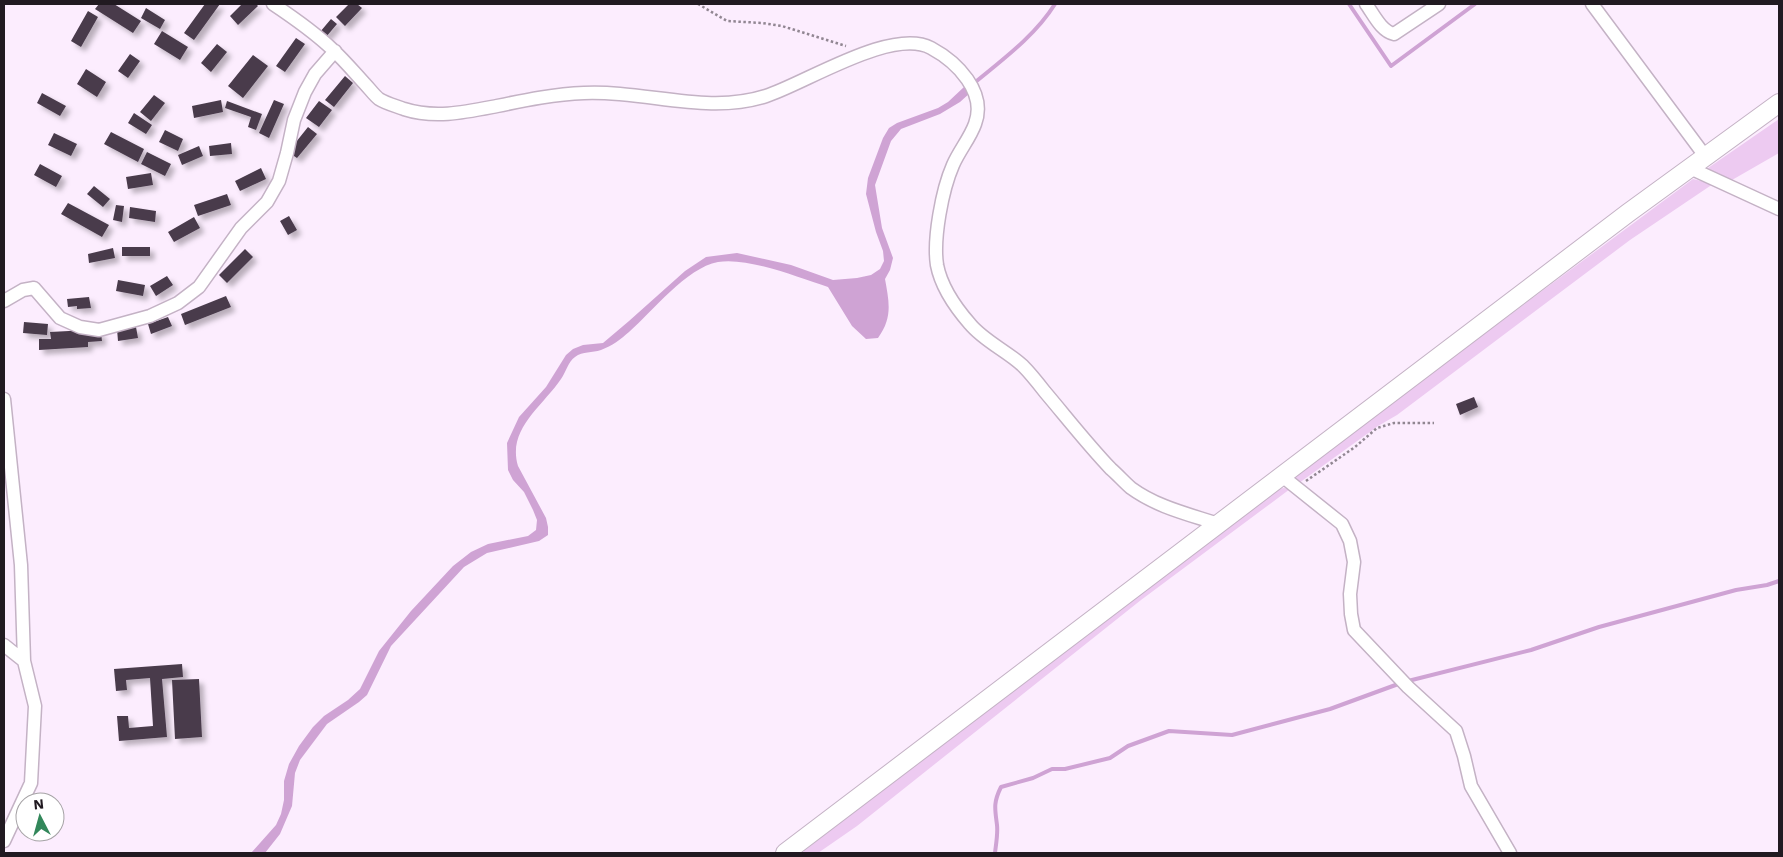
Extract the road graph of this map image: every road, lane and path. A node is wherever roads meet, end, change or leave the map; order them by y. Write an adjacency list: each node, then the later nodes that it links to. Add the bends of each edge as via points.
1 (273, 4): 6 (street)
2 (698, 4): 7 (path, via 727,21 782,26 852,48)
3 (1366, 4): 4 (street, via 1383,28 1394,34)
4 (1439, 4)
5 (1592, 4): 9 (street)
6 (335, 51): 7 (street, via 379,99 406,110 436,115 585,92 735,103 784,90); 12 (street, via 315,74 305,92 294,120 279,181 267,202 242,228 204,281 185,298 150,316 99,330 80,327 60,318 34,288 23,290)
7 (860, 54): 17 (street, via 886,46 926,45 944,56 972,85 978,102 976,122 953,165 944,190 937,237 937,265 954,303 972,328 1024,367 1128,486 1153,502)
8 (1779, 103): 9 (main road)
9 (1705, 156): 10 (main road)
10 (1690, 168): 11 (street); 15 (main road)
11 (1779, 209)
12 (4, 302)
13 (4, 399): 19 (street, via 21,566)
14 (1434, 423): 16 (path, via 1394,422 1377,428)
15 (1282, 476): 16 (street); 17 (main road)
16 (1297, 488): 22 (street, via 1342,524 1350,541 1354,562 1350,594 1354,630 1408,687 1456,731 1471,786)
17 (1218, 524): 21 (main road)
18 (4, 644): 19 (street)
19 (24, 661): 20 (street, via 35,706 31,784)
20 (4, 840)
21 (785, 853)
22 (1510, 853)

